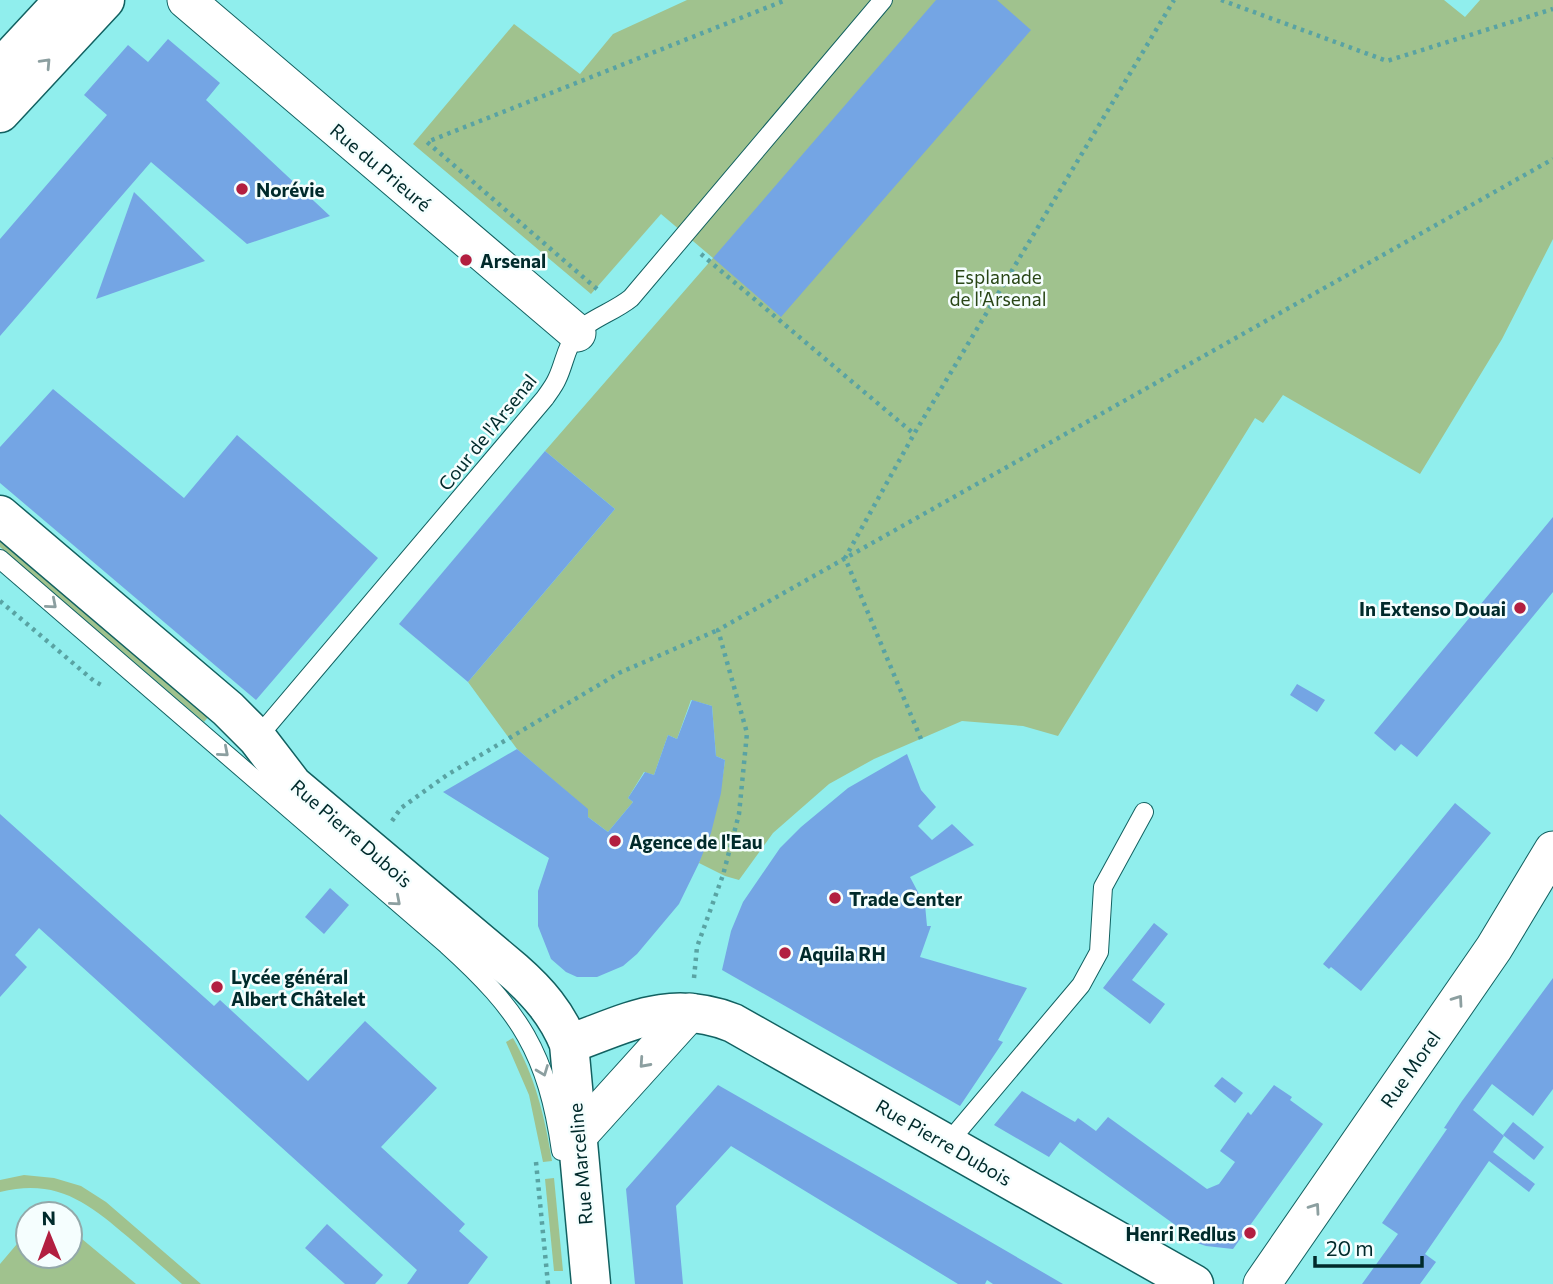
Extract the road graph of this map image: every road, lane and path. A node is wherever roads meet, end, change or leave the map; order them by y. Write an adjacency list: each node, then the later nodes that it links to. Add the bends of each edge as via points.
1 (64, 0): 9 (street)
2 (104, 0): 10 (street, one-way to 2)
3 (186, 0): 14 (street, Rue du Prieuré)
4 (786, 0): 13 (path, via 427,142)
5 (883, 0): 12 (lane)
6 (1174, 0): 15 (path)
7 (1221, 0): 8 (path, via 1387,61)
8 (1553, 9)
9 (0, 69)
10 (0, 113)
11 (1553, 159): 17 (path)
12 (681, 237): 13 (lane); 15 (path)
13 (619, 308): 14 (lane)
14 (577, 333): 22 (lane, Cour de l'Arsenal, via 545,398)
15 (914, 433): 17 (path)
16 (0, 515): 22 (street, Rue Pierre Dubois)
17 (845, 558): 20 (path); 23 (path)
18 (0, 559): 33 (lane, one-way to 33, via 447,945 501,999 531,1043 548,1083 563,1166)
19 (0, 601): 21 (path, via 94,681)
20 (718, 630): 25 (path, via 619,673 447,775 401,808); 27 (path, via 747,733 739,814 697,947)
21 (113, 691)
22 (257, 738): 25 (street, Rue Pierre Dubois, via 293,785)
23 (921, 738)
24 (1144, 812): 30 (lane, via 1103,887 1099,952 1081,985)
25 (372, 850): 28 (street, Rue Pierre Dubois, via 534,988 562,1026)
26 (1553, 850): 36 (street, Rue Morel, one-way to 26, via 1494,948)
27 (690, 1012): 28 (street, Rue Pierre Dubois, via 660,1012); 29 (street, one-way to 29); 30 (street, Rue Pierre Dubois, via 733,1023)
28 (569, 1044): 29 (street, Rue Marceline)
29 (577, 1137): 34 (street, Rue Marceline)
30 (947, 1144): 35 (street, Rue Pierre Dubois)
31 (534, 1151): 32 (path)
32 (548, 1284)
33 (575, 1284)
34 (591, 1284)
35 (1194, 1284)
36 (1262, 1284)

